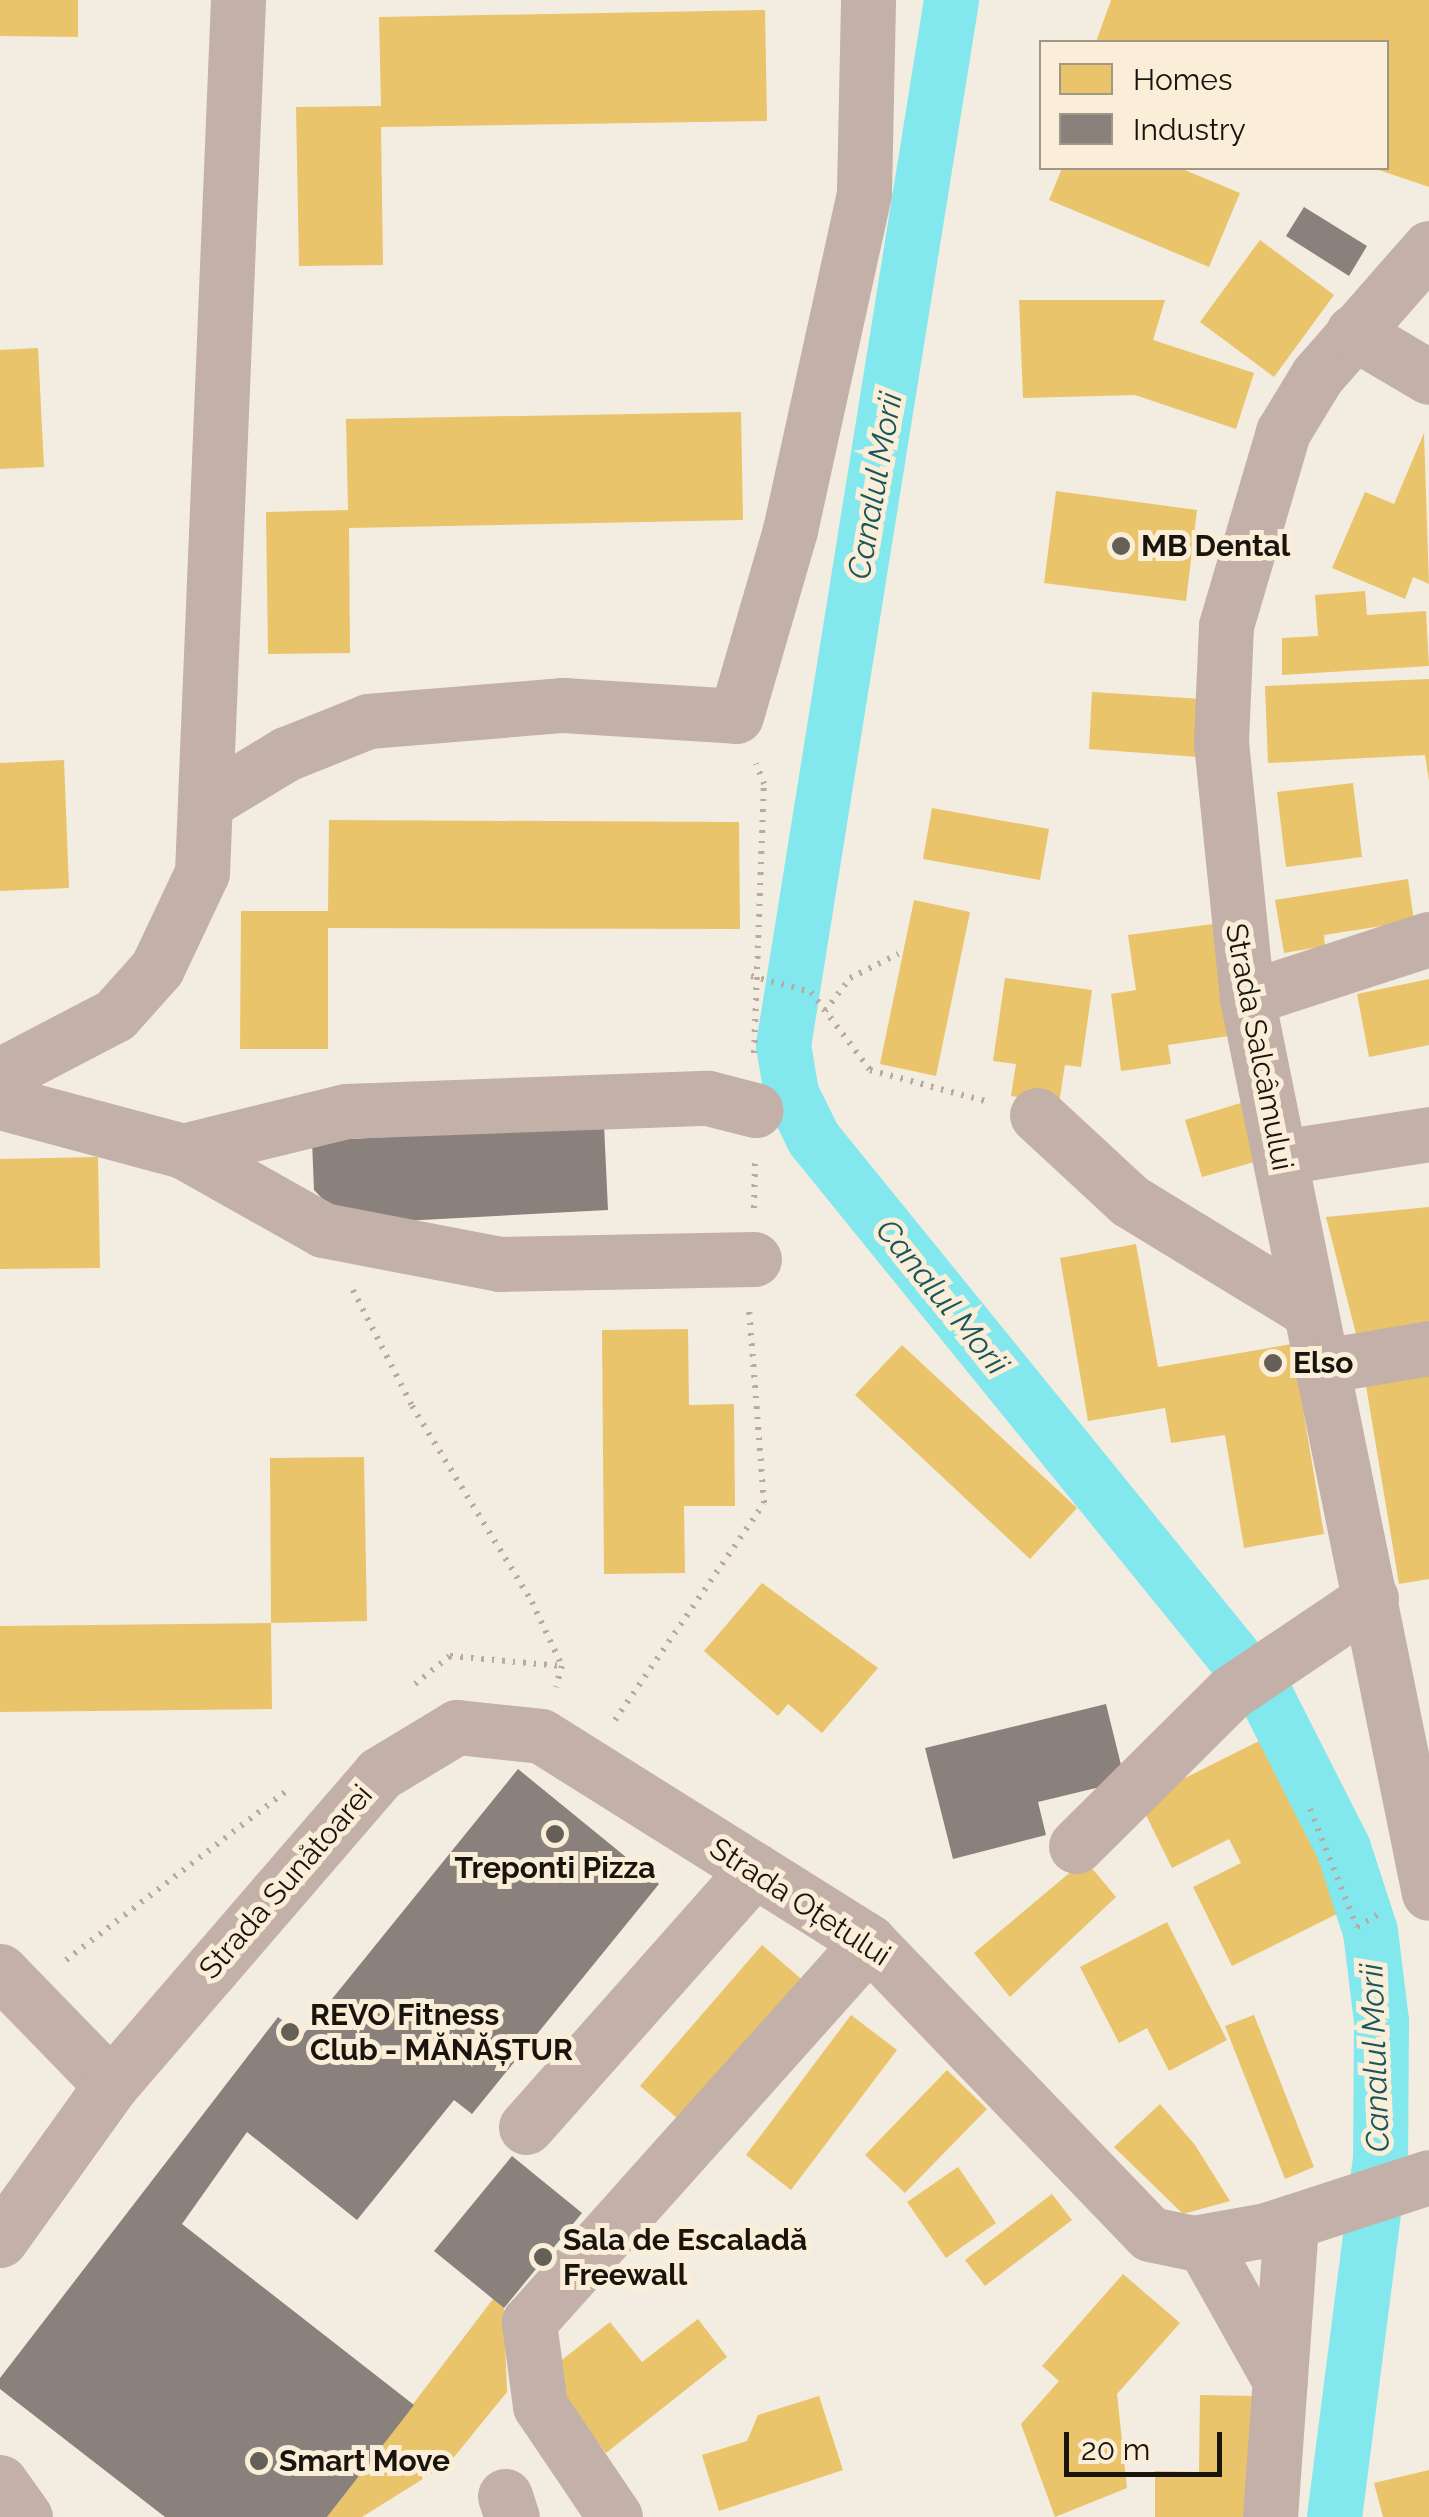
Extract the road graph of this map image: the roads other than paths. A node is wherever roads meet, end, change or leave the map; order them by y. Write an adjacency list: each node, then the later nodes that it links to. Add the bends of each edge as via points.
1 (238, 0): 6 (street)
2 (868, 0): 6 (street, via 864,193 790,530 736,716 563,706 368,721 286,754)
3 (1429, 248): 4 (street, Strada Salcâmului)
4 (1353, 332): 5 (street); 8 (street, Strada Salcâmului, via 1283,432 1226,626 1223,822)
5 (1429, 377)
6 (205, 803): 9 (street, via 202,873 157,968 115,1014)
7 (1429, 939): 8 (street)
8 (1247, 998): 15 (street, Strada Salcâmului)
9 (0, 1075)
10 (0, 1102): 14 (street)
11 (755, 1110): 14 (street, via 708,1098 346,1111)
12 (1037, 1115): 17 (street, via 1130,1201)
13 (1429, 1134): 15 (street)
14 (183, 1151): 16 (street, via 324,1230 499,1264)
15 (1281, 1156): 17 (street, Strada Salcâmului)
16 (754, 1259)
17 (1310, 1311): 19 (street, Strada Salcâmului)
18 (1429, 1348): 19 (street)
19 (1322, 1366): 20 (street, Strada Salcâmului)
20 (1372, 1598): 21 (street, Strada Salcâmului); 23 (street, via 1230,1694)
21 (1409, 1672): 25 (street, Strada Salcâmului)
22 (540, 1742): 24 (street, Strada Oțetului); 28 (street, Strada Sunătoarei, via 432,1737 378,1774)
23 (1076, 1846)
24 (754, 1870): 26 (street, Strada Oțetului); 29 (street)
25 (1429, 1888)
26 (870, 1942): 33 (street, Strada Oțetului, via 1133,2220 1171,2242); 37 (street, via 529,2322 540,2406)
27 (0, 1972): 28 (street)
28 (111, 2086): 32 (street, Strada Sunătoarei)
29 (526, 2127)
30 (1422, 2179): 31 (street, Strada Oțetului)
31 (1314, 2215): 33 (street, Strada Oțetului); 34 (street)
32 (0, 2240)
33 (1202, 2242): 34 (street)
34 (1280, 2382): 38 (street)
35 (0, 2482): 36 (street)
36 (26, 2517)
37 (615, 2517)
38 (1270, 2517)

